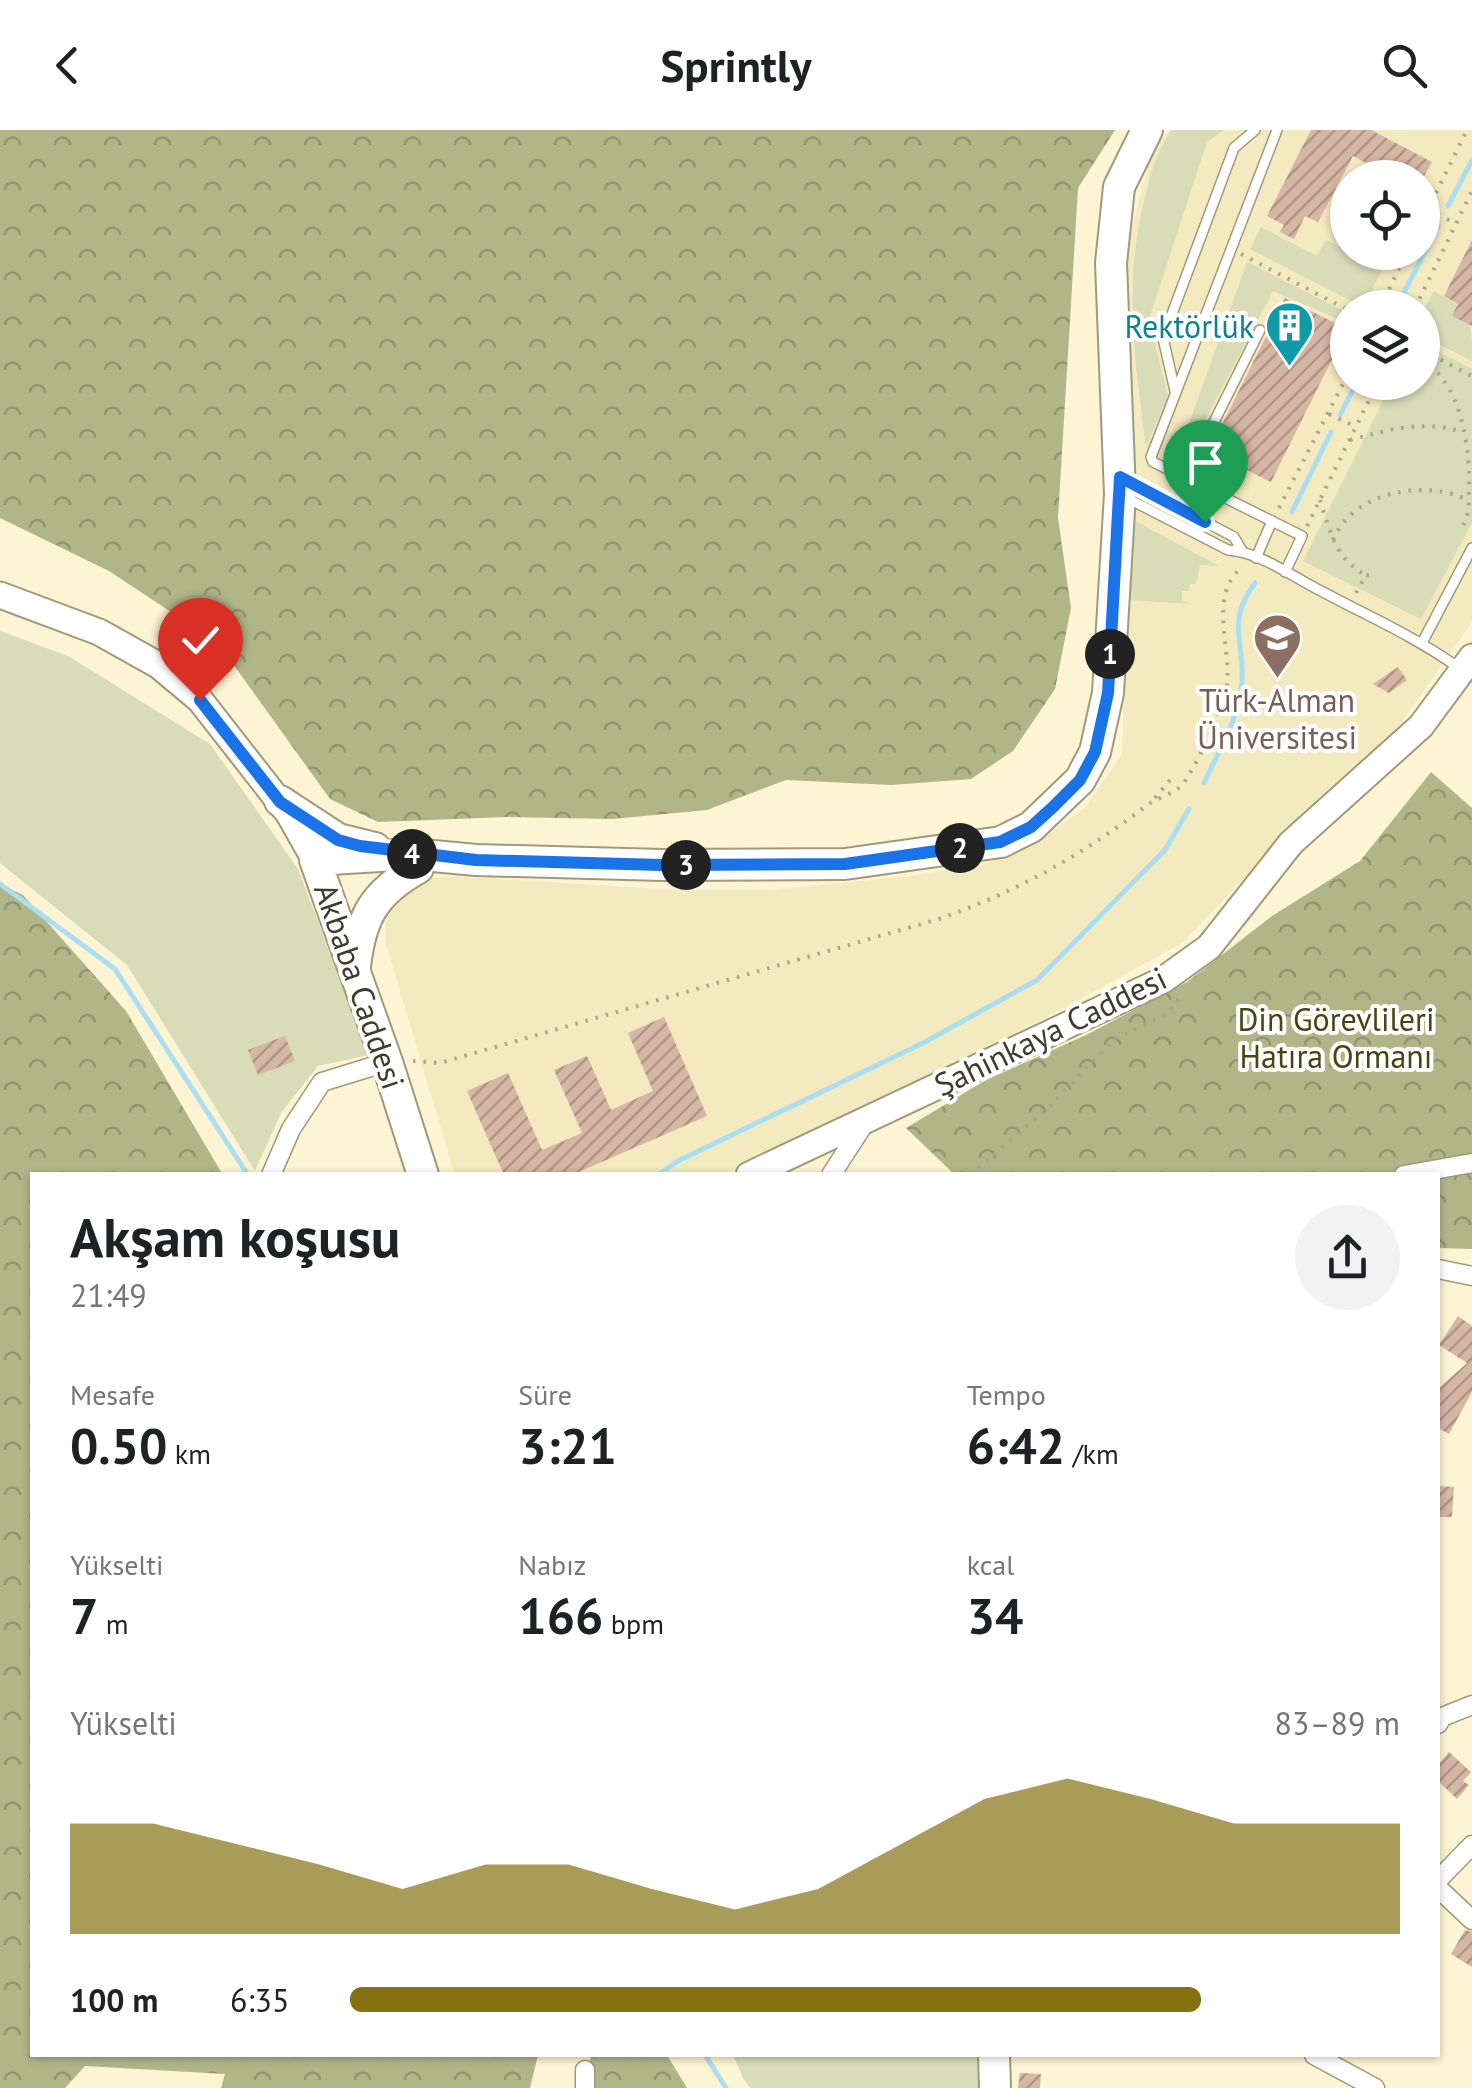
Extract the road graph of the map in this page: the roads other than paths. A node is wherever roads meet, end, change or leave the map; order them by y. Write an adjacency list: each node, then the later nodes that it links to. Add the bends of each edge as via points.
1 (1147, 130): 7 (main road, via 1119,187 1112,262)
2 (1255, 130): 5 (lane, via 1234,148 1163,338)
3 (1277, 130): 5 (lane)
4 (1260, 330): 6 (lane)
5 (1176, 394): 6 (lane, via 1151,457)
6 (1186, 478): 8 (lane)
7 (1120, 486): 10 (lane, via 1228,550); 10 (lane, via 1234,538); 17 (main road, via 1108,693 1095,752 1080,780 1031,827 1000,842 845,864)
8 (1272, 521): 11 (lane); 12 (lane, via 1302,536)
9 (1472, 548): 14 (lane)
10 (1242, 551): 11 (lane)
11 (1256, 558): 12 (lane)
12 (1284, 572): 14 (lane)
13 (0, 595): 16 (street, Akbaba Caddesi, via 100,632 158,665 200,700)
14 (1422, 643): 15 (lane)
15 (1468, 664): 21 (street, Şahinkaya Caddesi, via 1421,726 1291,843 1209,947 1163,980)
16 (280, 802): 17 (main road, via 347,843); 18 (street, Akbaba Caddesi)
17 (415, 861): 18 (main road); 19 (main road, via 374,903)
18 (319, 870): 19 (main road, Akbaba Caddesi)
19 (354, 969): 20 (main road, Akbaba Caddesi)
20 (388, 1062): 23 (street, via 322,1082 290,1129); 24 (main road, Akbaba Caddesi)
21 (867, 1119): 25 (street, Şahinkaya Caddesi); 26 (street)
22 (1472, 1163): 27 (street)
23 (272, 1172)
24 (422, 1172)
25 (755, 1172)
26 (833, 1172)
27 (1421, 1172)
28 (1440, 1269): 29 (street)
29 (1472, 1276)
30 (1472, 1705): 31 (street)
31 (1440, 1720)
32 (1472, 1846): 33 (street)
33 (1440, 1878)
34 (1440, 1890): 35 (street)
35 (1472, 1920)
36 (994, 2057): 38 (main road)
37 (1318, 2057): 39 (street)
38 (995, 2088)
39 (1375, 2088)

